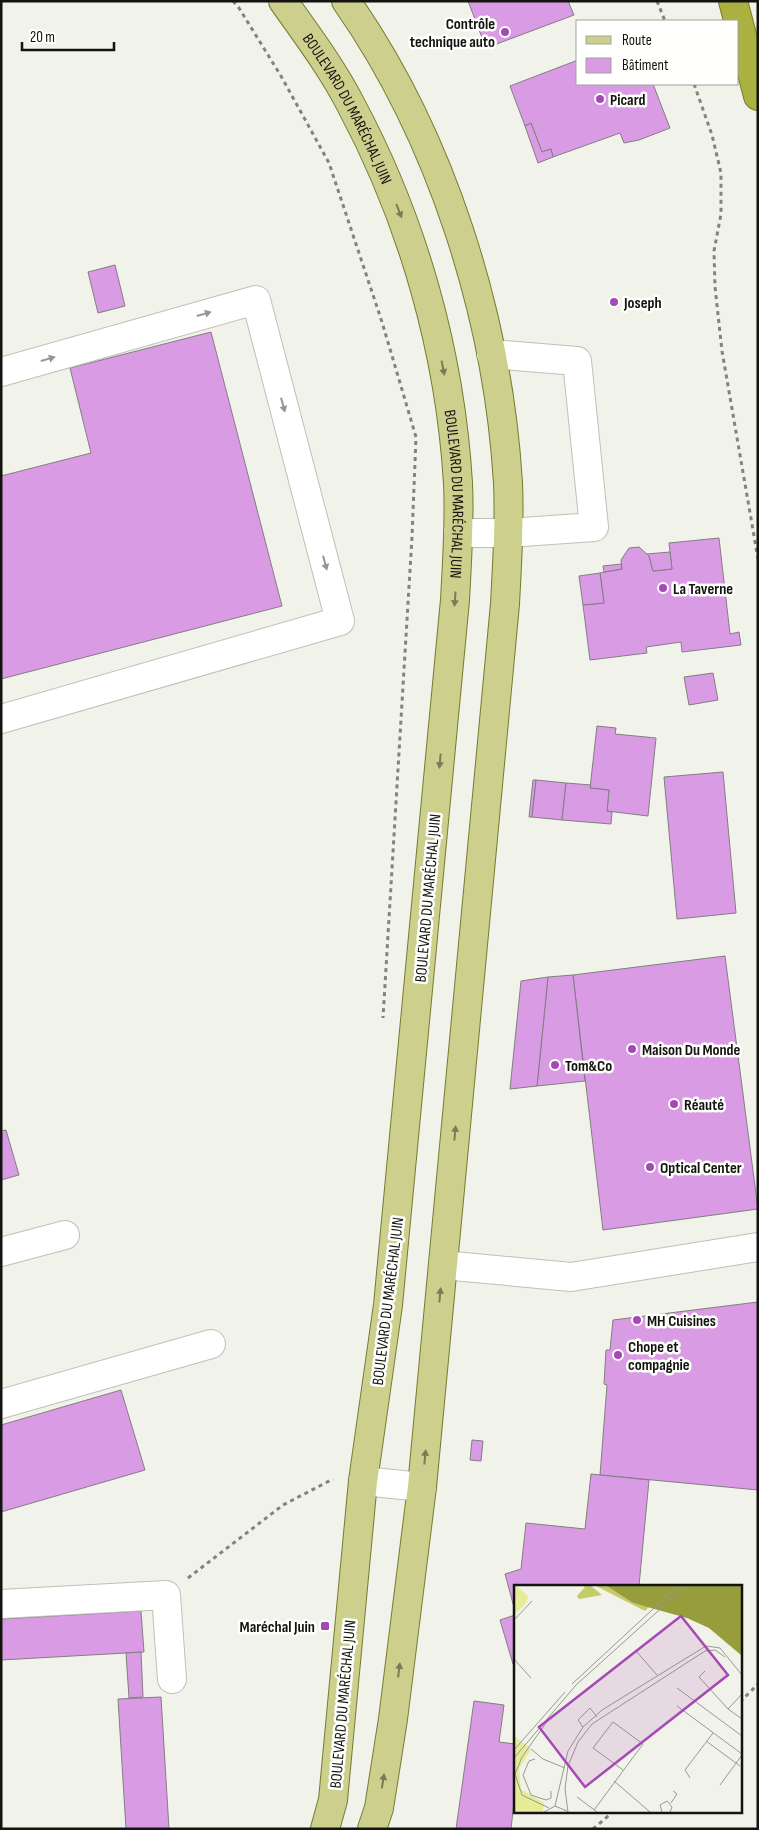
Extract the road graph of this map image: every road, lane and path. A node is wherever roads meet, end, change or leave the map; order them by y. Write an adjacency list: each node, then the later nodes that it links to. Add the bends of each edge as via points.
1 (233, 1): 17 (path, via 281,76 329,163 416,437)
2 (282, 1): 13 (main road, BOULEVARD DU MARÉCHAL JUIN, one-way to 13, via 321,54 351,104 401,215 436,329 447,389 458,485)
3 (346, 1): 11 (main road, via 397,84 418,128 475,282)
4 (657, 1): 6 (path)
5 (733, 1): 7 (highway)
6 (666, 20)
7 (738, 20)
8 (739, 24): 10 (highway)
9 (694, 85): 15 (path, via 721,173 720,214 714,251 715,287 722,351)
10 (758, 96)
11 (491, 354): 14 (main road, via 508,483); 14 (lane, via 577,361 594,527)
12 (1, 372): 16 (lane, one-way to 16, via 256,300 340,621)
13 (458, 533): 14 (lane); 24 (main road, BOULEVARD DU MARÉCHAL JUIN, one-way to 24, via 455,600 389,1296)
14 (508, 533): 21 (main road, one-way to 14, via 504,614)
15 (758, 559)
16 (1, 719)
17 (383, 1024)
18 (65, 1235): 20 (lane)
19 (758, 1248): 21 (lane, via 571,1277)
20 (1, 1252)
21 (443, 1265): 25 (main road, one-way to 21)
22 (212, 1344): 23 (lane)
23 (1, 1404)
24 (352, 1478): 25 (lane); 26 (path, via 283,1505); 32 (main road, BOULEVARD DU MARÉCHAL JUIN, via 333,1800)
25 (422, 1486): 33 (main road, one-way to 25, via 393,1719)
26 (166, 1595): 27 (lane); 28 (lane)
27 (1, 1604)
28 (172, 1679)
29 (758, 1684): 30 (path)
30 (742, 1700)
31 (613, 1812): 34 (path)
32 (326, 1829)
33 (372, 1829)
34 (593, 1829)

